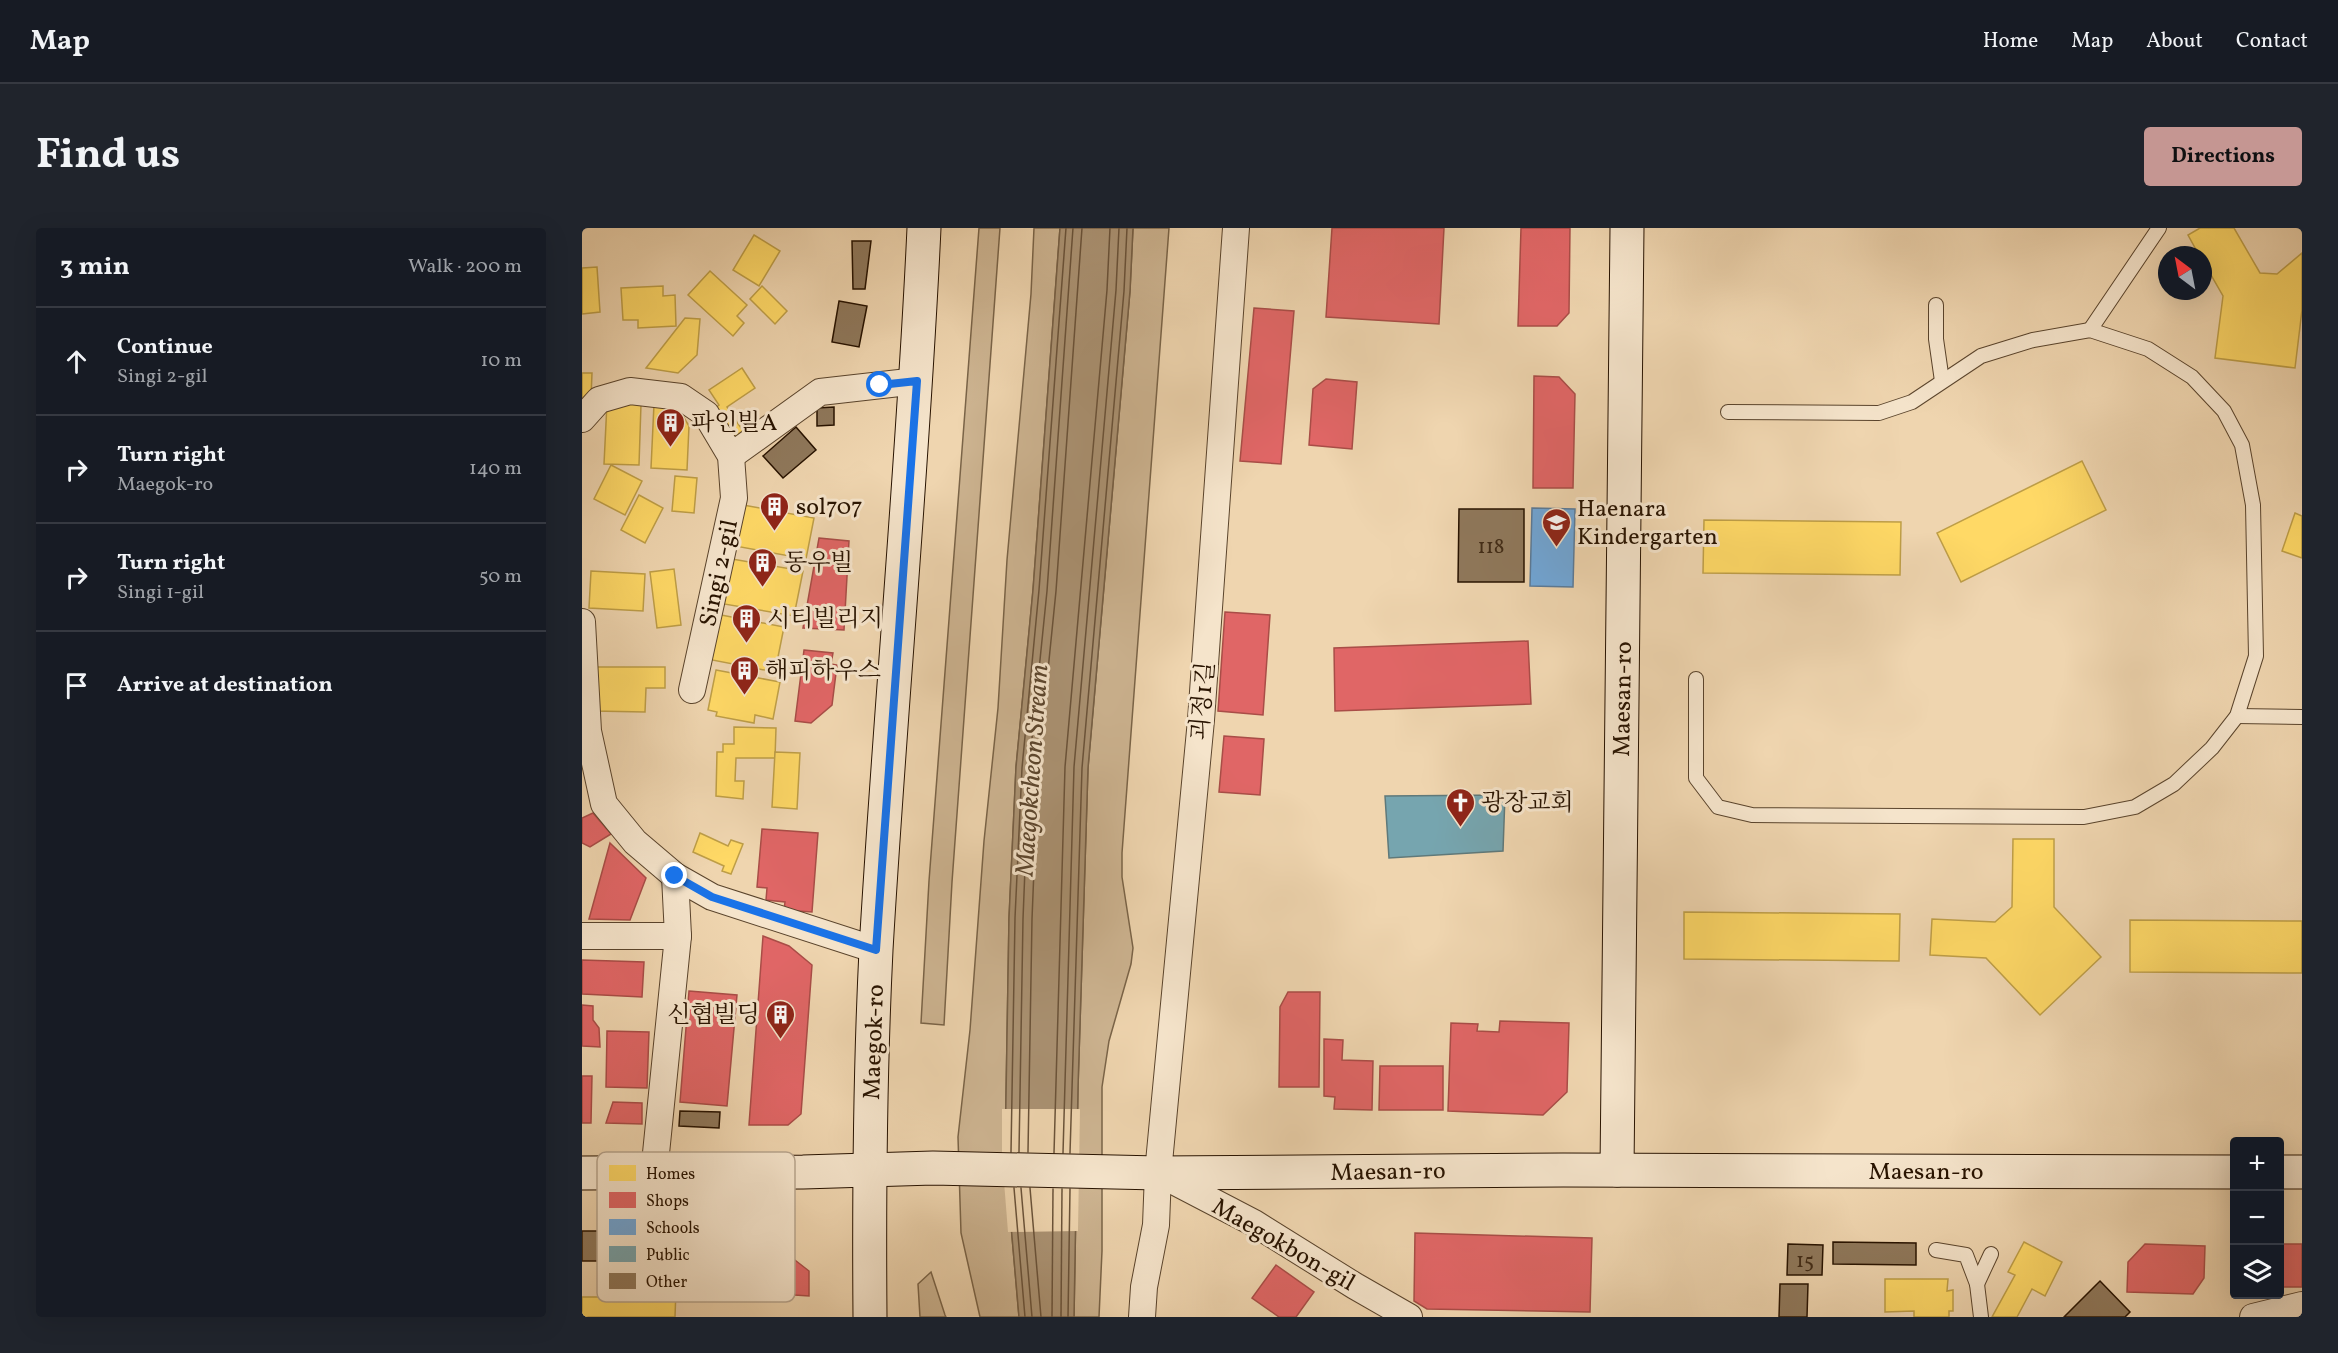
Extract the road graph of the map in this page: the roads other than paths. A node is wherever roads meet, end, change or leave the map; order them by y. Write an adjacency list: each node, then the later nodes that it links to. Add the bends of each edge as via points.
1 (924, 228): 7 (street, Maegok-ro)
2 (1236, 228): 29 (street, 괴정1길, via 1201,720)
3 (1627, 228): 24 (street, Maesan-ro)
4 (2159, 228): 6 (lane)
5 (1936, 305): 8 (lane)
6 (2090, 330): 8 (lane, via 2032,340 1981,356); 15 (lane, via 2148,349 2192,377 2224,411 2242,445 2253,505 2256,656)
7 (917, 381): 11 (street, via 820,392); 21 (street, Maegok-ro)
8 (1942, 381): 9 (lane, via 1912,402 1879,413)
9 (1728, 412)
10 (582, 419): 11 (street, Singi 2-gil, via 599,400 630,392 681,397 706,414)
11 (731, 456): 14 (street, Singi 2-gil, via 734,498)
12 (582, 622): 17 (street)
13 (1696, 679): 15 (lane, via 1696,778 1718,807 1752,815 2085,818 2135,807 2175,784 2212,748)
14 (692, 690)
15 (2236, 716): 16 (lane)
16 (2302, 717)
17 (585, 730): 18 (street, via 604,804 635,842)
18 (675, 876): 20 (street); 21 (street, via 712,897)
19 (582, 936): 20 (street)
20 (678, 936): 22 (street)
21 (876, 950): 23 (street, Maegok-ro)
22 (656, 1152)
23 (870, 1170): 25 (street, Maesan-ro); 29 (street, Maesan-ro); 34 (street, Maegok-ro)
24 (1617, 1170): 26 (street, Maesan-ro); 29 (street, Maesan-ro)
25 (795, 1171)
26 (2230, 1172)
27 (2284, 1172): 28 (street)
28 (2302, 1172)
29 (1158, 1173): 35 (street, 괴정1길, via 1156,1225); 36 (street, Maegokbon-gil, via 1254,1223)
30 (1936, 1250): 32 (lane, via 1966,1255)
31 (1990, 1254): 32 (lane)
32 (1977, 1284): 37 (lane)
33 (2302, 1305): 38 (street)
34 (870, 1317)
35 (1142, 1317)
36 (1409, 1317)
37 (1981, 1317)
38 (2253, 1317)

